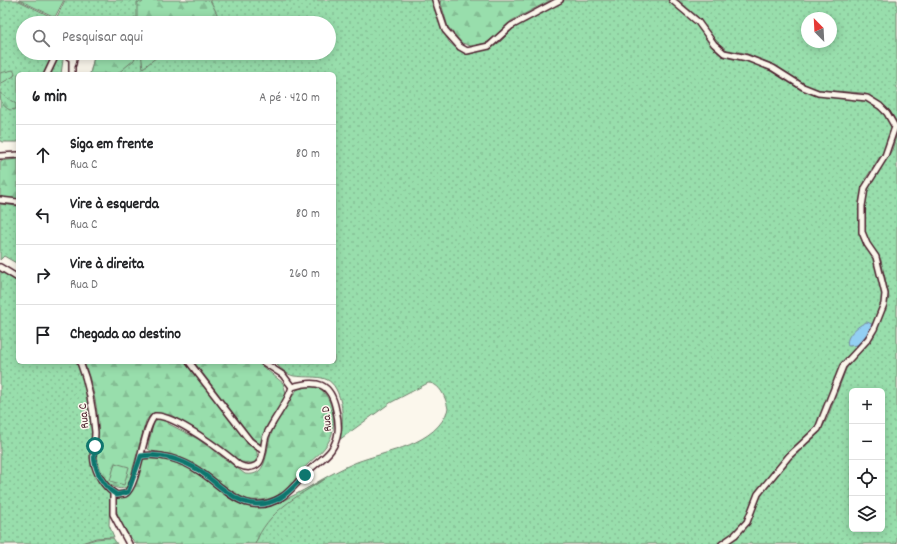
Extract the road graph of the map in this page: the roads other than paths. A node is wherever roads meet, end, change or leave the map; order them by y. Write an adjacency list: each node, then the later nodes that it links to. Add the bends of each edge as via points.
1 (435, 0): 2 (street, via 445,30 467,51 489,46 511,26)
2 (560, 0)
3 (672, 0): 24 (street, via 698,22 724,53 773,68 803,87 818,93 867,98 887,113 895,127 885,156 865,188 861,218 864,239 878,264 884,294 884,304 872,334 843,366 818,429 788,456 758,494 747,522)
4 (53, 60): 8 (street)
5 (70, 60): 7 (street)
6 (74, 60): 7 (street)
7 (73, 65): 9 (street)
8 (48, 72)
9 (72, 72)
10 (16, 155): 11 (street)
11 (0, 156)
12 (0, 200): 13 (street)
13 (16, 202)
14 (0, 267): 15 (street)
15 (16, 277)
16 (81, 364): 22 (street, Rua C, via 92,405 95,432 93,459 98,472)
17 (191, 364): 20 (street, via 250,441)
18 (266, 364): 19 (street, via 283,375)
19 (292, 387): 20 (street, via 285,404 269,428); 21 (street, Rua D, via 316,383 329,391 335,402 337,440 334,449 288,492 274,501 259,504 244,502 228,495 199,471 180,461 160,456)
20 (262, 450): 21 (street, via 262,456 257,464 244,468 195,433 173,421 155,416 150,422)
21 (141, 456): 22 (street, via 128,492 122,495)
22 (113, 493): 23 (street, via 113,514)
23 (129, 544)
24 (722, 544)

